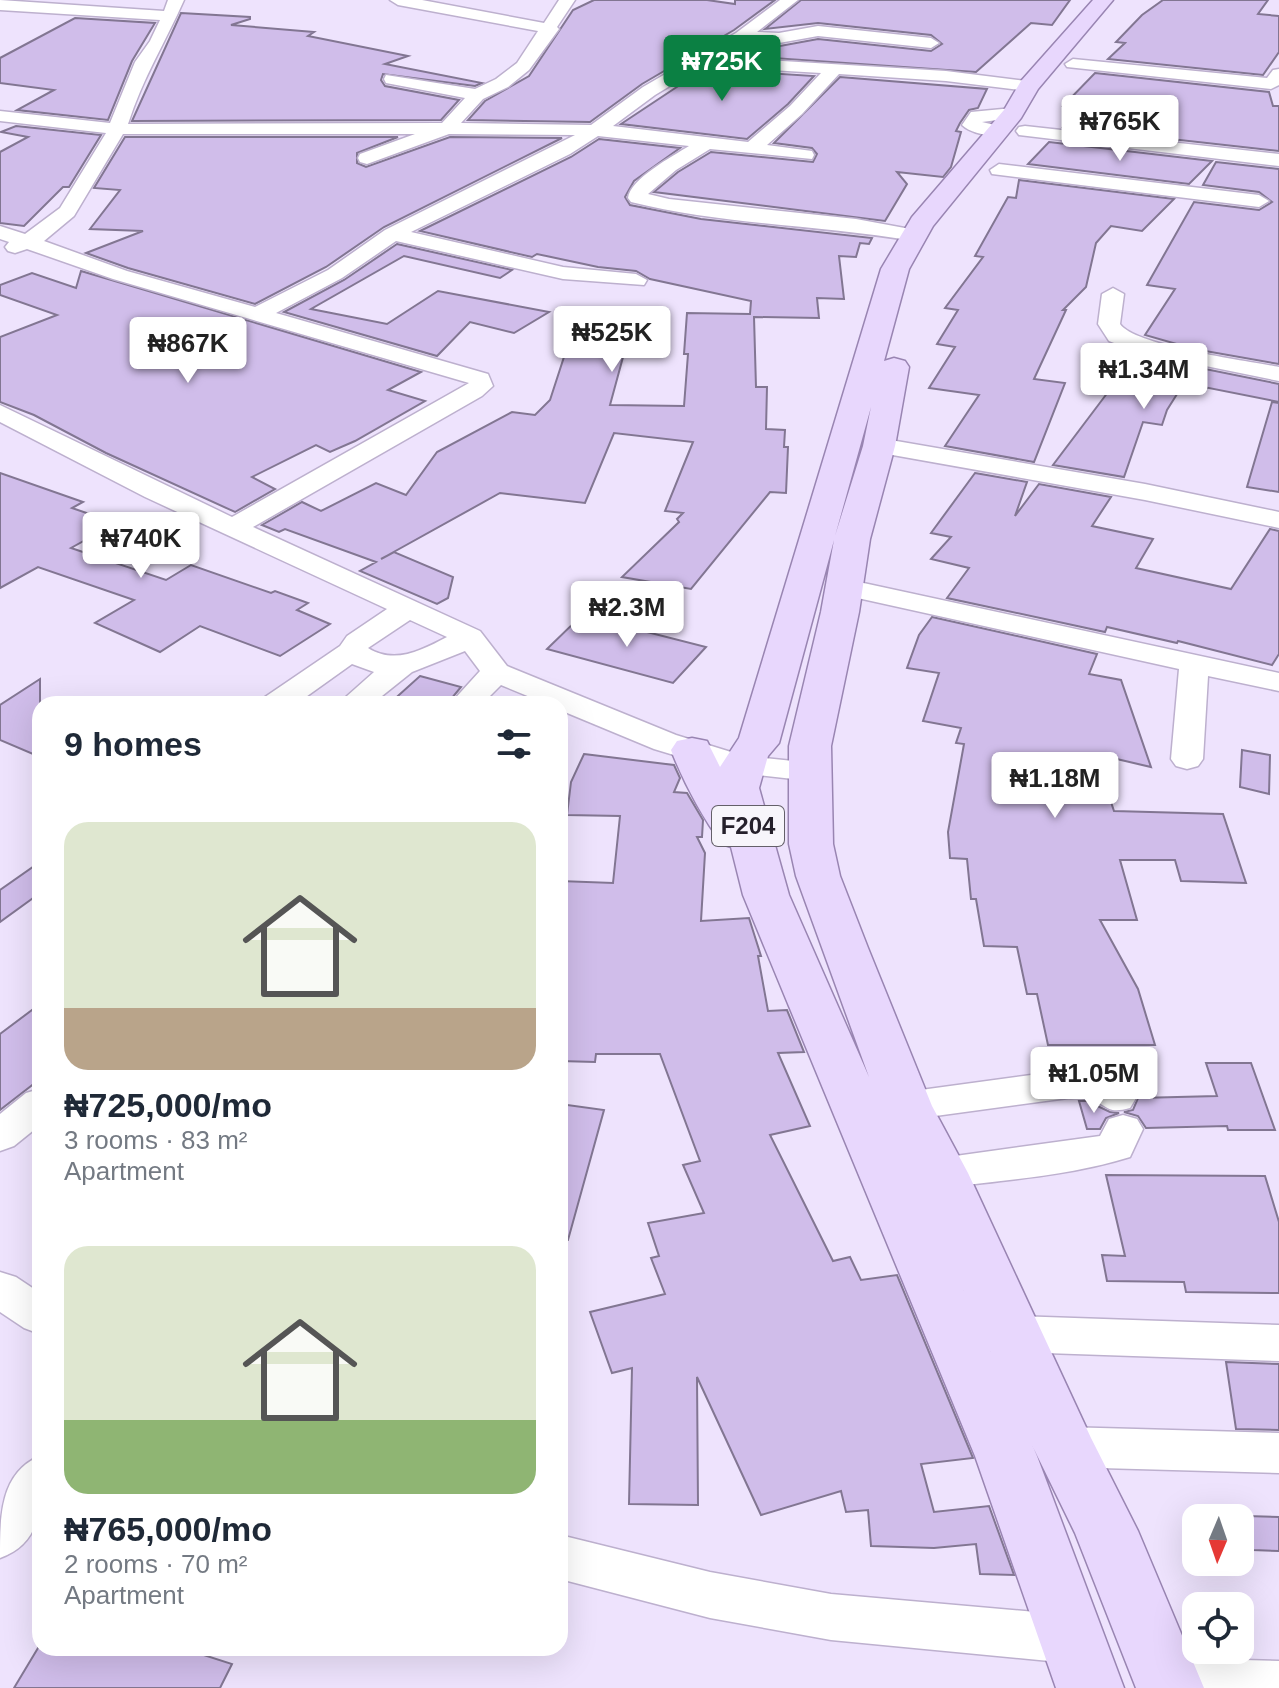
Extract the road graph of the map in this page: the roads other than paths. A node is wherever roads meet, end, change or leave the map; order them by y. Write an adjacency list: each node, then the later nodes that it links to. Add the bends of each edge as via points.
1 (398, 0): 8 (street)
2 (567, 0): 8 (street)
3 (790, 0): 9 (street)
4 (1103, 0): 18 (main road, F204)
5 (1129, 0): 12 (main road, F204)
6 (0, 5): 7 (street)
7 (178, 5): 20 (street, via 134,82)
8 (551, 29): 16 (street, via 523,66)
9 (742, 36): 10 (street, via 779,38 818,31); 11 (street)
10 (931, 43)
11 (701, 61): 13 (street); 21 (street)
12 (1073, 64): 14 (street, via 1271,84); 18 (main road, F204)
13 (833, 71): 18 (street, via 917,74); 23 (street)
14 (1279, 74)
15 (392, 79): 16 (street)
16 (477, 95): 19 (street)
17 (0, 116): 20 (street)
18 (1013, 126): 26 (street); 27 (street); 30 (main road, F204); 38 (main road, F204, via 918,281 892,372)
19 (447, 128): 20 (street); 21 (street); 25 (street)
20 (117, 129): 31 (street, via 67,212)
21 (594, 130): 22 (street); 29 (street, via 523,172)
22 (705, 144): 23 (street); 30 (street, via 669,166 638,192 638,198)
23 (752, 148): 24 (street)
24 (805, 155)
25 (367, 158)
26 (1279, 160)
27 (1259, 201)
28 (0, 232): 31 (street)
29 (392, 234): 33 (street, via 563,273); 35 (street, via 335,274)
30 (914, 235): 55 (main road, F204, via 888,287)
31 (30, 241): 32 (street); 35 (street, via 120,275)
32 (0, 253)
33 (636, 280)
34 (1113, 294): 36 (street, via 1109,324 1117,336 1145,347)
35 (258, 314): 40 (street, via 480,379 481,386)
36 (1279, 374)
37 (2, 416): 40 (street)
38 (879, 446): 39 (street); 41 (main road, F204, via 852,539)
39 (1279, 520)
40 (233, 527): 42 (street)
41 (845, 587): 45 (street); 57 (main road, F204, via 810,746)
42 (409, 608): 43 (street); 44 (street, via 357,642)
43 (470, 637): 46 (street, via 422,662); 47 (street)
44 (352, 651): 46 (street, via 378,664); 49 (street)
45 (1194, 665): 48 (street); 56 (street)
46 (401, 666): 50 (street)
47 (496, 672): 51 (street); 52 (street)
48 (1279, 682)
49 (287, 696)
50 (363, 696)
51 (473, 696)
52 (555, 696)
53 (568, 701): 54 (street)
54 (678, 746): 55 (main road, via 712,736); 58 (main road)
55 (750, 754): 57 (street); 58 (main road, F204, via 738,788)
56 (1187, 759)
57 (811, 771): 59 (main road, F204, via 811,844 818,876)
58 (762, 881): 72 (main road, F204, via 1006,1456)
59 (906, 1106): 62 (main road, F204); 62 (street, via 1068,1084 1098,1085 1119,1113 1116,1147)
60 (32, 1110): 61 (street)
61 (0, 1136)
62 (941, 1173): 65 (main road, F204)
63 (0, 1289): 64 (street)
64 (32, 1311)
65 (1015, 1334): 66 (street); 67 (main road, F204)
66 (1279, 1343)
67 (1064, 1447): 68 (street); 70 (main road, F204)
68 (1279, 1453)
69 (32, 1489): 71 (street)
70 (1106, 1531): 72 (main road); 75 (main road, F204)
71 (0, 1536)
72 (1038, 1549): 74 (main road, F204)
73 (568, 1559): 74 (street, via 710,1595 831,1617)
74 (1070, 1639): 77 (main road, F204)
75 (1169, 1685): 76 (street)
76 (1279, 1686)
77 (1090, 1688)

